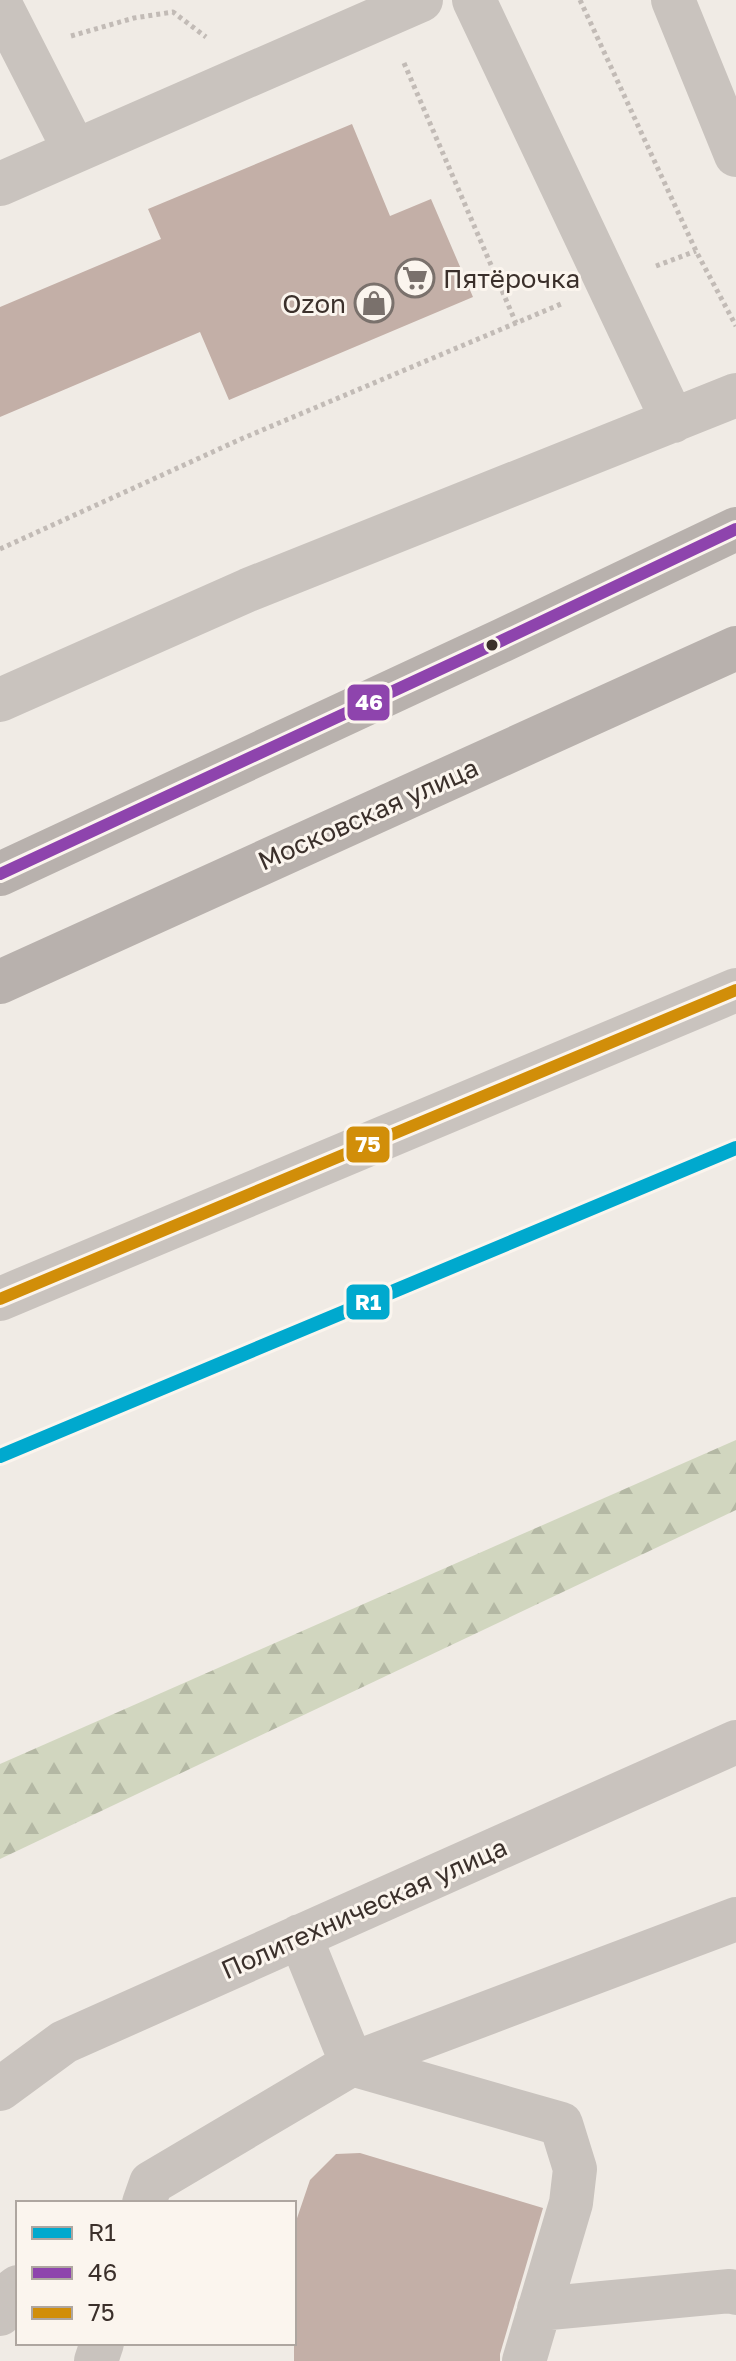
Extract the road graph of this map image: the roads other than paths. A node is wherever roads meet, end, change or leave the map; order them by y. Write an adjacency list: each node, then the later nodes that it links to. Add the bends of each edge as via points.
1 (474, 0): 9 (street)
2 (673, 0): 6 (street)
3 (0, 4): 5 (street)
4 (402, 8): 5 (street)
5 (75, 151): 7 (street)
6 (736, 155)
7 (0, 184)
8 (736, 395): 9 (street)
9 (673, 421): 12 (street, via 248,590)
10 (736, 529): 13 (main road)
11 (736, 648): 14 (main road, Московская улица)
12 (0, 700)
13 (0, 874)
14 (0, 982)
15 (736, 990): 16 (street)
16 (0, 1299)
17 (736, 1742): 19 (street, Политехническая улица)
18 (736, 1919): 20 (street)
19 (300, 1936): 20 (street); 21 (street, Политехническая улица, via 64,2042)
20 (352, 2064): 22 (street); 25 (street, via 561,2124 575,2169 571,2203)
21 (0, 2089)
22 (140, 2196)
23 (734, 2286): 25 (street)
24 (16, 2289): 26 (street, via 5,2297)
25 (539, 2309): 27 (street)
26 (0, 2314)
27 (524, 2361)

